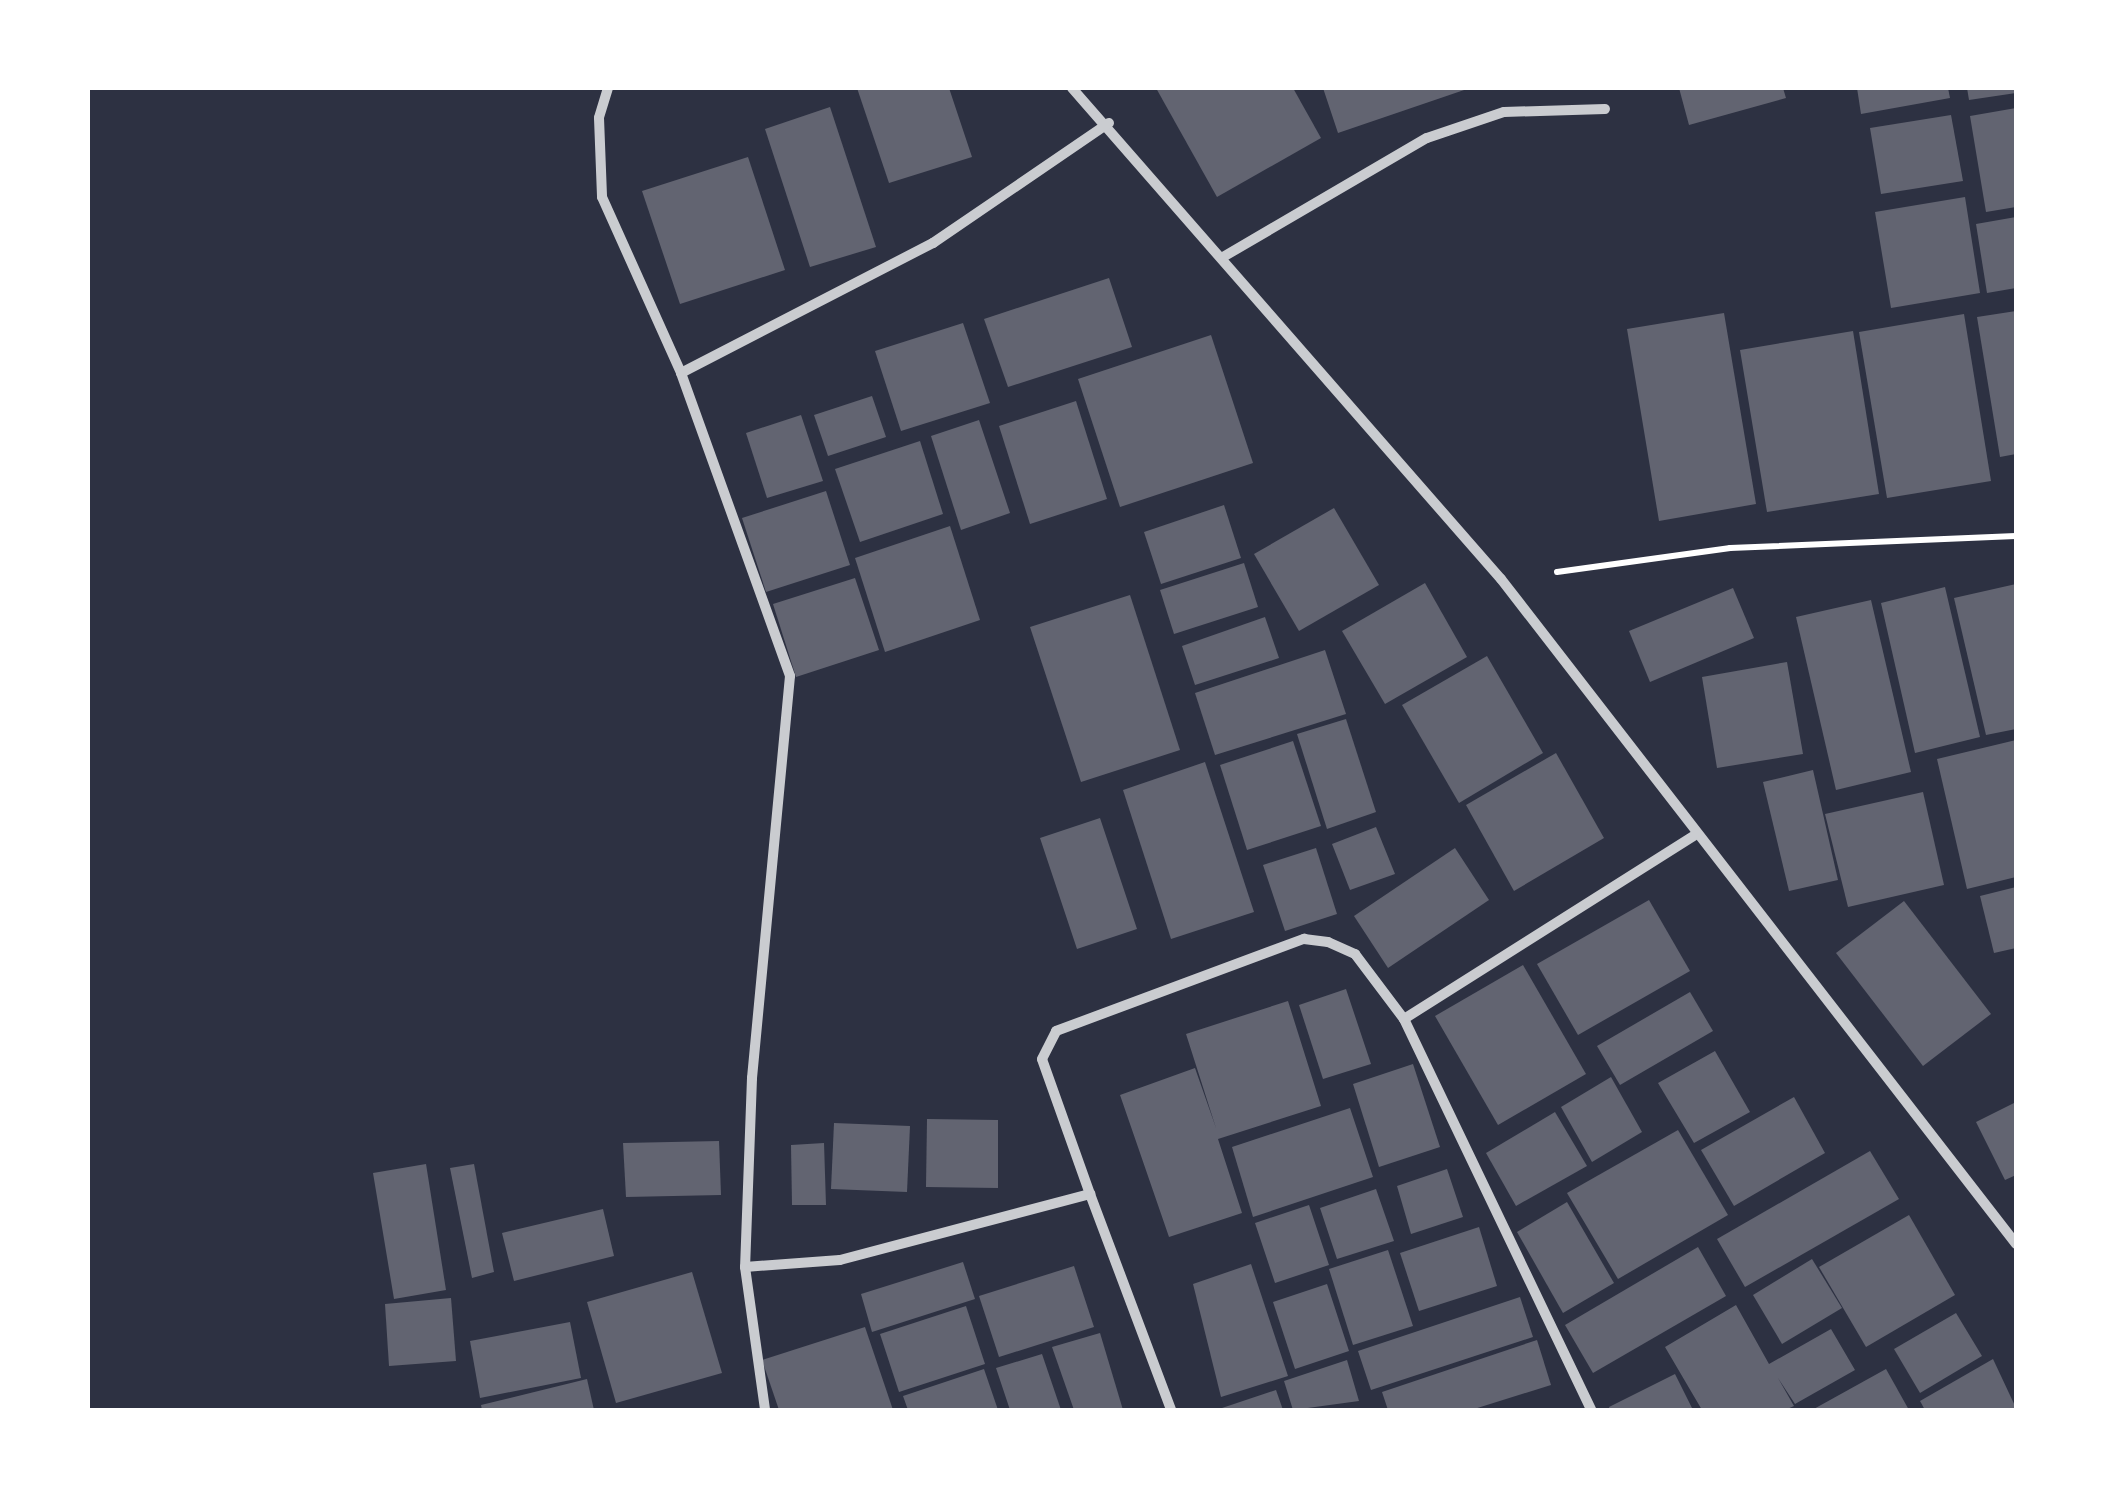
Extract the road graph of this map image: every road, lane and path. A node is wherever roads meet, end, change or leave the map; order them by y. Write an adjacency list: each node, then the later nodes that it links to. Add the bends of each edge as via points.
1 (608, 88): 6 (street, via 599,118 602,197)
2 (1072, 88): 4 (street)
3 (1605, 109): 5 (street, via 1504,112 1427,138)
4 (1108, 123): 5 (street); 6 (street, via 933,242)
5 (1223, 258): 8 (street)
6 (681, 374): 13 (street, via 790,676 752,1078)
7 (2016, 536): 8 (path, via 1730,548)
8 (1501, 579): 9 (street)
9 (1694, 836): 10 (street); 12 (street)
10 (1404, 1019): 11 (street, via 1355,954 1304,940 1070,1021 1042,1060); 16 (street)
11 (1090, 1194): 13 (street, via 840,1260); 15 (street)
12 (2016, 1244)
13 (745, 1267): 14 (street)
14 (765, 1410)
15 (1171, 1410)
16 (1591, 1410)

